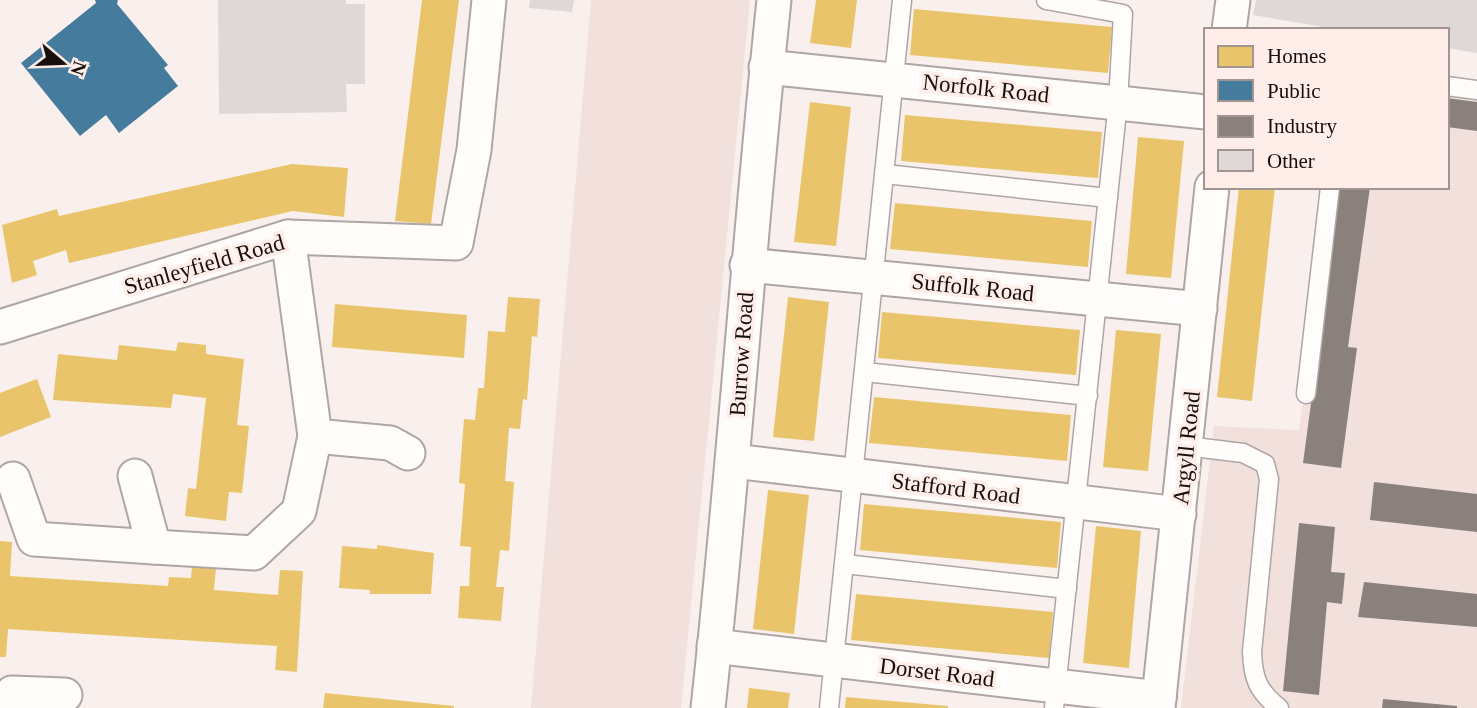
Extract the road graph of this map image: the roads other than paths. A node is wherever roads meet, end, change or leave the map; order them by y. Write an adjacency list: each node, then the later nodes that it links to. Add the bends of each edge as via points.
1 (489, 0): 17 (street, Stanleyfield Road, via 474,150 456,243)
2 (774, 0): 7 (street, Burrow Road)
3 (902, 0): 8 (lane)
4 (1046, 0): 11 (lane, via 1123,14)
5 (1233, 0): 6 (street)
6 (1229, 28)
7 (766, 67): 8 (street, Norfolk Road); 18 (street, Burrow Road)
8 (894, 78): 11 (street, Norfolk Road); 13 (lane)
9 (1449, 86): 10 (lane)
10 (1477, 90)
11 (1118, 102): 12 (street, Norfolk Road); 16 (lane)
12 (1204, 112)
13 (885, 174): 16 (lane); 19 (lane)
14 (1212, 189): 21 (street, Argyll Road)
15 (1330, 189): 24 (lane)
16 (1108, 198): 20 (lane)
17 (288, 237): 22 (street, Stanleyfield Road); 26 (street)
18 (747, 265): 19 (street, Suffolk Road); 29 (street, Burrow Road)
19 (873, 276): 20 (street, Suffolk Road); 23 (lane)
20 (1098, 300): 21 (street, Suffolk Road); 25 (lane)
21 (1200, 309): 27 (street, Argyll Road)
22 (0, 327)
23 (864, 372): 25 (lane); 31 (lane)
24 (1306, 394)
25 (1088, 396): 33 (lane)
26 (315, 436): 28 (street, via 390,443); 35 (street, via 299,511 254,553)
27 (1186, 446): 34 (street, Argyll Road); 46 (lane, via 1243,453 1265,464 1269,479 1253,678 1260,692)
28 (408, 453)
29 (734, 461): 31 (street, Stafford Road); 38 (street, Burrow Road)
30 (135, 476): 35 (street)
31 (854, 476): 33 (street, Stafford Road); 36 (lane)
32 (13, 479): 35 (street, via 34,539)
33 (1075, 502): 34 (street, Stafford Road); 37 (lane)
34 (1179, 514): 42 (street, Argyll Road)
35 (154, 547)
36 (845, 564): 37 (lane); 39 (lane)
37 (1067, 589): 41 (lane)
38 (714, 646): 39 (street, Dorset Road); 44 (street, Burrow Road)
39 (834, 660): 41 (street, Dorset Road); 45 (lane)
40 (65, 695): 43 (street, via 12,692)
41 (1055, 697): 42 (street, Dorset Road)
42 (1159, 703)
43 (1, 708)
44 (708, 708)
45 (829, 708)
46 (1279, 708)

